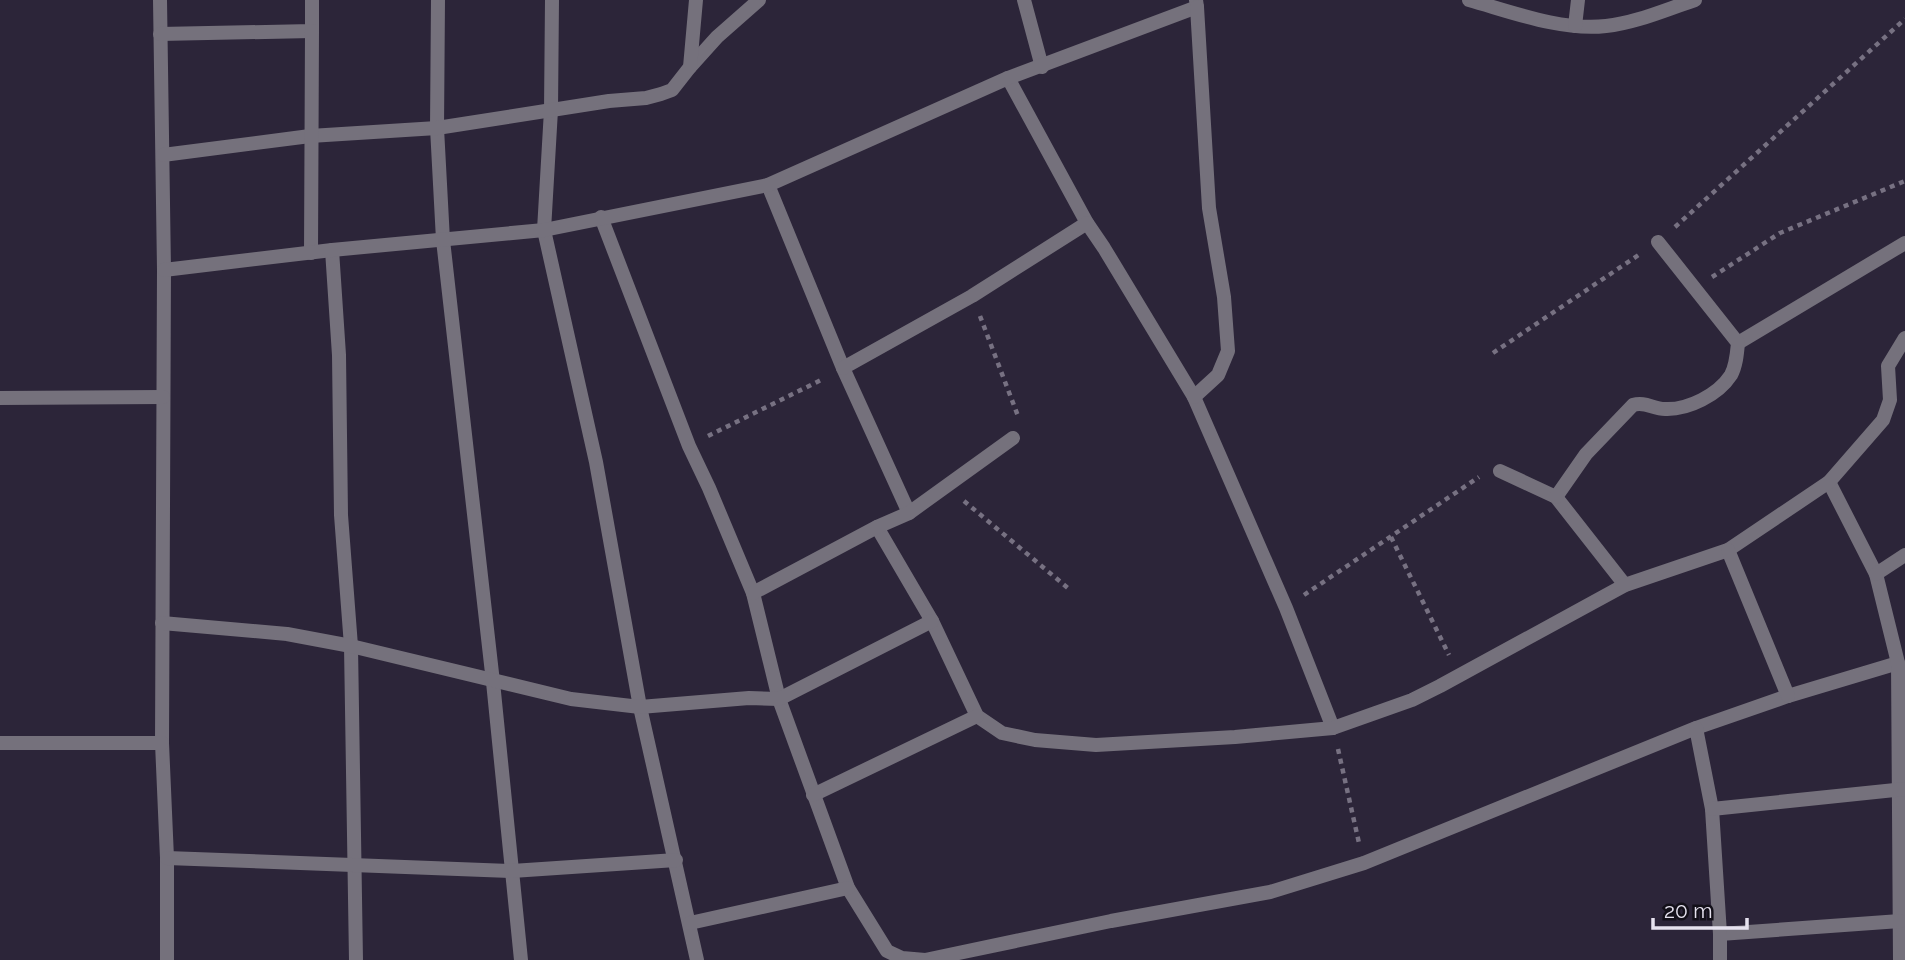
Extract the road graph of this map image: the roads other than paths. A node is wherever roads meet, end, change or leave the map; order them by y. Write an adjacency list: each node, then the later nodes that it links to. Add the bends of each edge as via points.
1 (159, 0): 14 (street)
2 (312, 0): 13 (street)
3 (438, 0): 19 (street)
4 (552, 0): 18 (street)
5 (696, 0): 16 (street)
6 (758, 0): 16 (street)
7 (1024, 0): 15 (street)
8 (1469, 0): 12 (street)
9 (1578, 0): 12 (street)
10 (1695, 0): 12 (street, via 1607,26)
11 (1196, 3): 15 (street); 36 (street, via 1209,208 1228,351 1218,375)
12 (1575, 26)
13 (312, 31): 14 (street); 20 (street)
14 (160, 34): 21 (street)
15 (1042, 66): 17 (street)
16 (690, 67): 18 (street, via 672,90 660,94)
17 (1008, 78): 22 (street); 24 (street)
18 (551, 110): 19 (street); 25 (street)
19 (437, 128): 20 (street); 26 (street)
20 (310, 136): 21 (street); 30 (street)
21 (163, 155): 31 (street)
22 (768, 185): 23 (street); 34 (street)
23 (601, 217): 25 (street); 48 (street, via 689,446)
24 (1087, 223): 34 (street, via 972,296); 36 (street)
25 (544, 229): 26 (street); 56 (street, via 596,462)
26 (443, 240): 29 (street); 53 (street)
27 (1658, 242): 33 (street)
28 (1905, 243): 33 (street)
29 (332, 250): 30 (street); 51 (street, via 341,515)
30 (311, 253): 31 (street)
31 (164, 270): 35 (street)
32 (1905, 338): 40 (street, via 1888,366 1890,400 1883,420)
33 (1738, 343): 41 (street, via 1735,366 1714,392 1685,407 1633,405 1586,454)
34 (843, 368): 42 (street)
35 (163, 397): 37 (street); 50 (street)
36 (1195, 397): 59 (street)
37 (0, 398)
38 (1013, 438): 42 (street)
39 (1500, 471): 41 (street)
40 (1829, 482): 44 (street); 46 (street)
41 (1556, 497): 47 (street)
42 (909, 513): 43 (street)
43 (877, 527): 48 (street); 49 (street)
44 (1727, 550): 47 (street); 54 (street)
45 (1905, 555): 46 (street)
46 (1876, 573): 52 (street)
47 (1625, 585): 59 (street, via 1459,676)
48 (753, 593): 55 (street)
49 (932, 621): 55 (street); 57 (street)
50 (162, 623): 51 (street, via 287,634); 61 (street)
51 (351, 646): 53 (street); 67 (street)
52 (1898, 663): 54 (street); 62 (street)
53 (492, 682): 56 (street, via 571,699); 68 (street)
54 (1788, 696): 58 (street)
55 (779, 699): 56 (street); 63 (street)
56 (640, 707): 66 (street)
57 (977, 716): 59 (street, via 1002,733 1096,745); 63 (street)
58 (1696, 727): 64 (street); 69 (street, via 1364,863 1270,892 925,960 887,951)
59 (1333, 728)
60 (0, 743): 61 (street)
61 (162, 743): 65 (street)
62 (1903, 789): 64 (street); 70 (street)
63 (813, 796): 69 (street)
64 (1712, 808): 72 (street)
65 (167, 858): 67 (street); 73 (street)
66 (676, 860): 68 (street); 71 (street)
67 (356, 865): 68 (street); 74 (street)
68 (512, 871): 75 (street)
69 (848, 888): 71 (street)
70 (1900, 920): 72 (street); 78 (street)
71 (690, 923): 76 (street)
72 (1720, 934): 77 (street)
73 (167, 960)
74 (356, 960)
75 (521, 960)
76 (697, 960)
77 (1720, 960)
78 (1900, 960)

